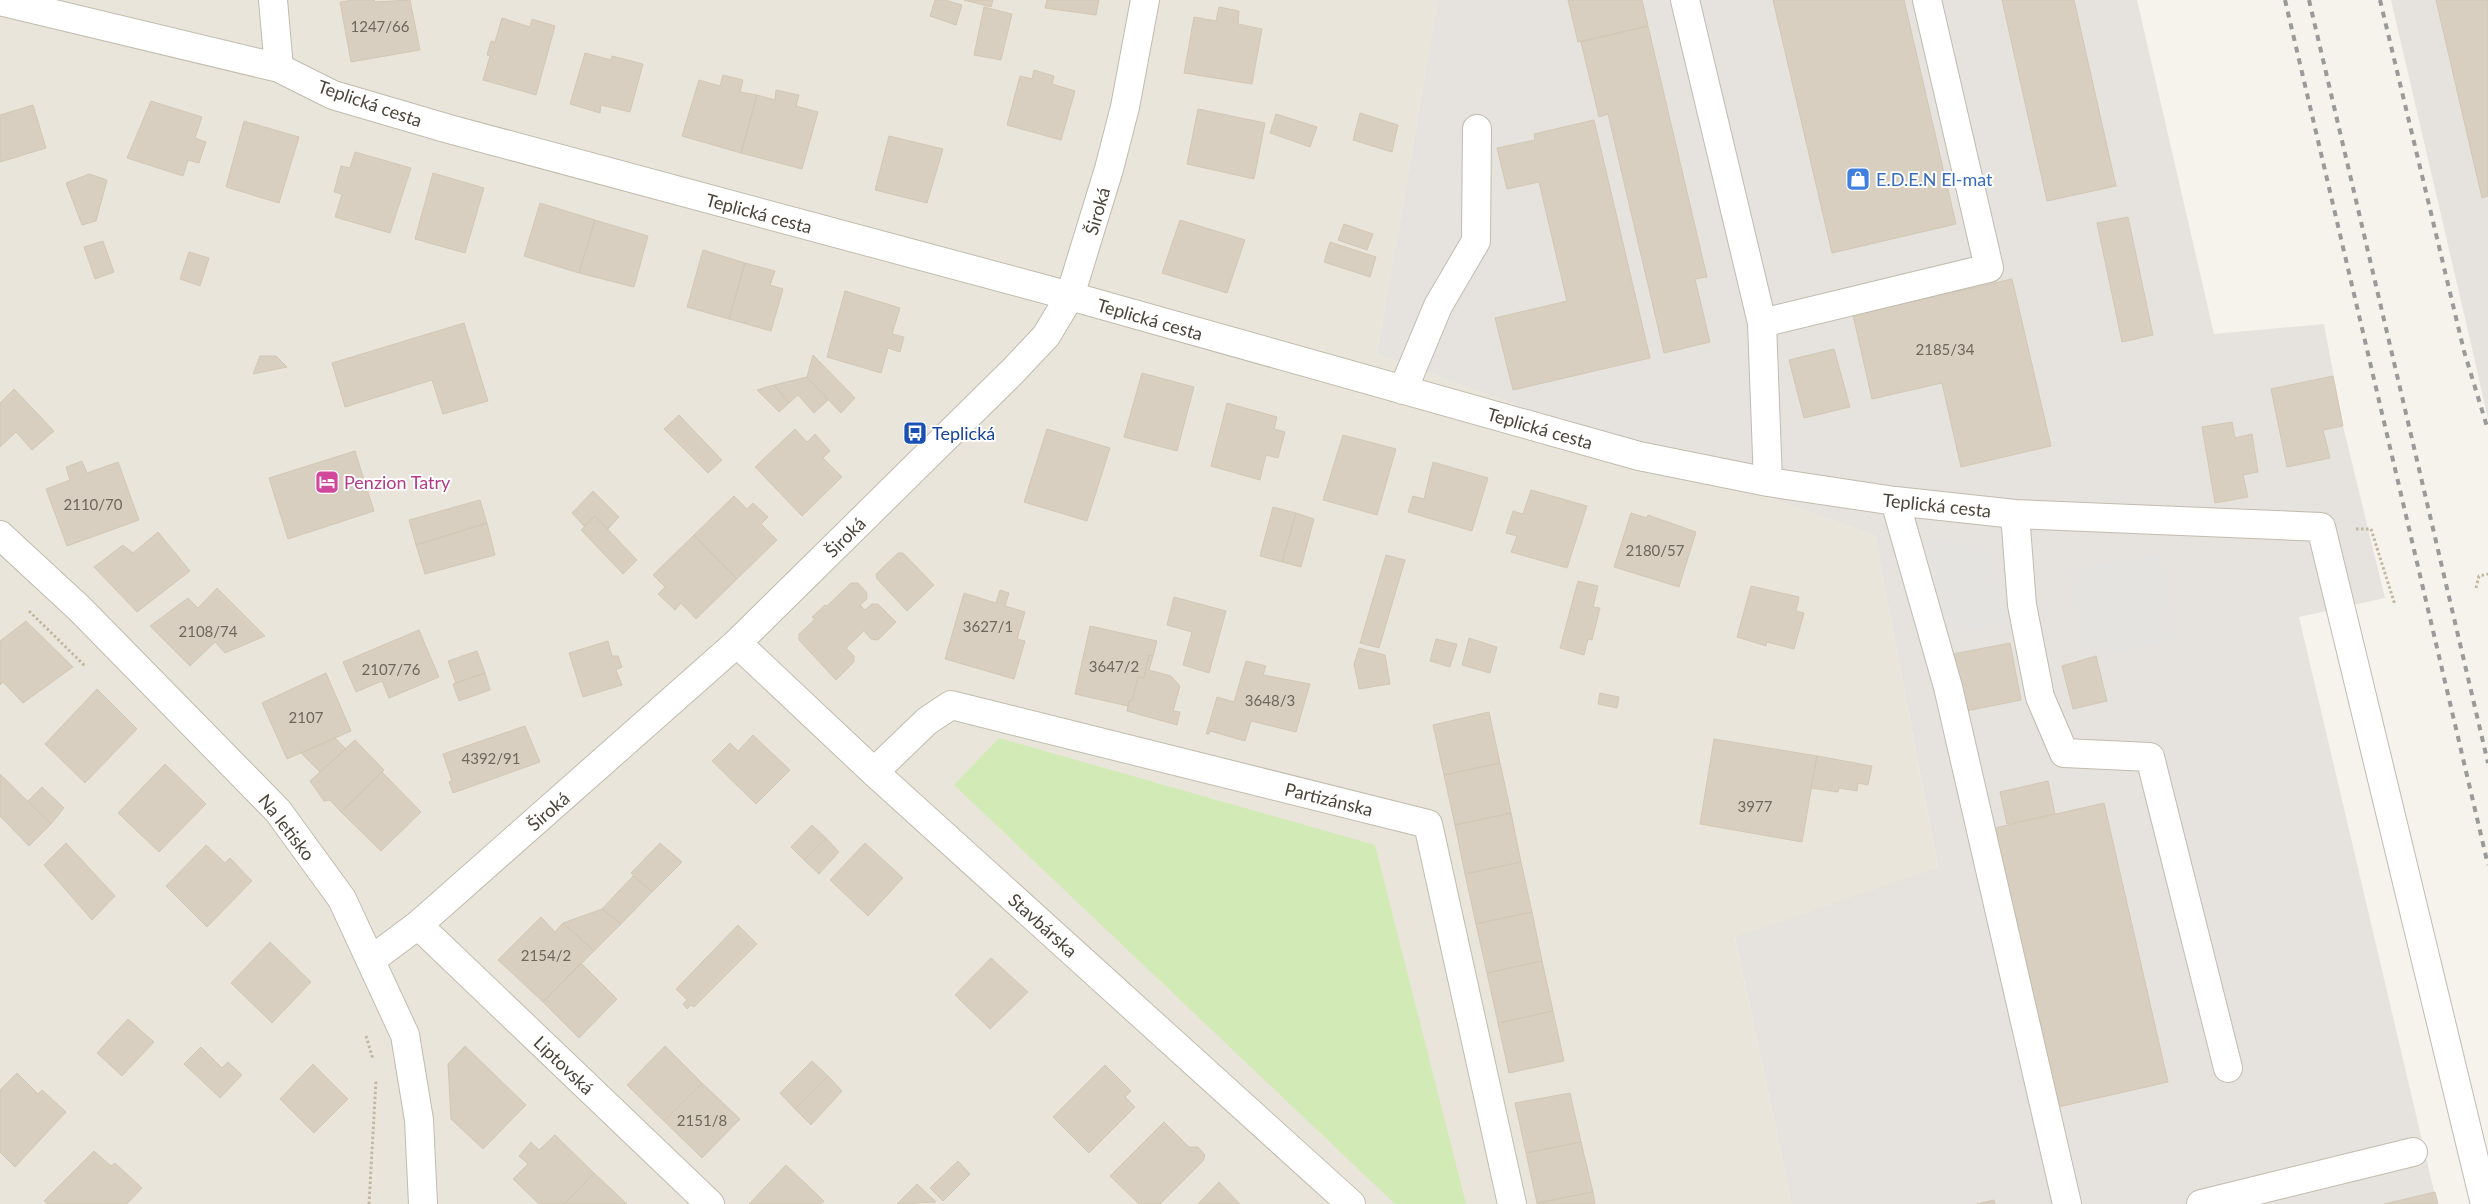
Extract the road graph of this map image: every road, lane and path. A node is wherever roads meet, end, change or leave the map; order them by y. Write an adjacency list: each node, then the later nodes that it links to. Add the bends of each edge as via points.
1 (273, 0): 6 (street)
2 (1145, 0): 8 (street, Široká, via 1110,169)
3 (1685, 0): 9 (street)
4 (1926, 0): 9 (street, via 1990,268)
5 (0, 1): 6 (street, Teplická cesta)
6 (279, 68): 8 (street, Teplická cesta, via 333,94 449,129)
7 (1477, 129): 10 (street, via 1476,241 1438,306)
8 (1070, 296): 10 (street, Teplická cesta); 20 (street, Široká, via 1046,336 1014,371)
9 (1762, 323): 11 (street)
10 (1403, 390): 11 (street, Teplická cesta, via 1639,456)
11 (1768, 482): 12 (street, Teplická cesta)
12 (1895, 501): 13 (street, Teplická cesta); 35 (street, via 1948,687)
13 (2015, 514): 14 (street, Teplická cesta); 27 (street, via 2022,605 2040,697 2064,753 2150,757)
14 (2321, 527): 18 (path, via 2371,529); 37 (street)
15 (0, 535): 24 (street, Na letisko, via 80,609 278,810 342,899)
16 (2488, 574): 17 (path, via 2479,576)
17 (2476, 588)
18 (2395, 606)
19 (28, 610): 21 (path)
20 (737, 643): 22 (street, Stavbárska); 23 (street, Široká)
21 (91, 672)
22 (874, 772): 33 (street, Stavbárska); 34 (street, Partizánska, via 927,721 951,705 1428,824)
23 (418, 925): 24 (street, Široká); 32 (street, Liptovská)
24 (372, 960): 31 (street, Na letisko, via 405,1035 420,1120)
25 (364, 1026): 26 (path)
26 (374, 1064)
27 (2228, 1068)
28 (376, 1073): 30 (path)
29 (2413, 1152): 36 (street)
30 (369, 1204)
31 (423, 1204)
32 (710, 1204)
33 (1351, 1204)
34 (1512, 1204)
35 (2067, 1204)
36 (2201, 1204)
37 (2485, 1204)

